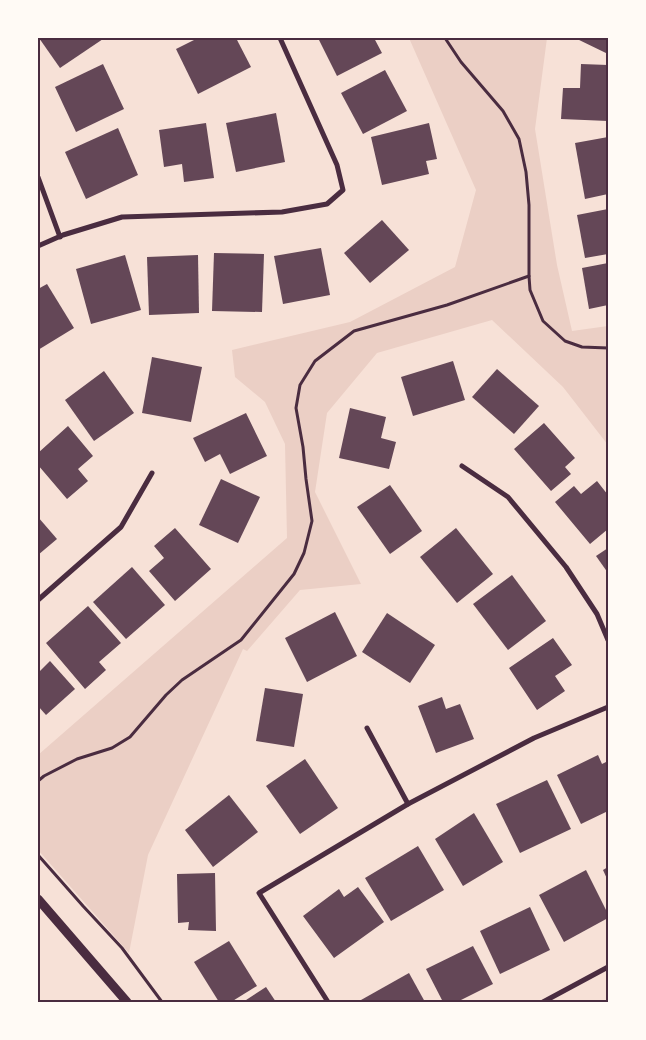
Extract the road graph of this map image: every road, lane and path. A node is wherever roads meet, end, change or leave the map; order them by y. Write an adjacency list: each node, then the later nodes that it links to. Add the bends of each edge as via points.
1 (280, 38): 4 (street, via 337,165 344,190 327,204 282,212 122,218)
2 (445, 38): 6 (path, via 503,111 519,139 529,205)
3 (38, 177): 4 (street)
4 (60, 236): 5 (street)
5 (38, 246)
6 (529, 276): 7 (path, via 530,290 543,321 565,342 582,348); 14 (path, via 447,305 354,330 316,362 300,385 296,408 312,522 304,553 294,574 241,640 182,680 130,737 112,748 77,759)
7 (608, 348)
8 (462, 466): 11 (street, via 508,497 566,567 597,614)
9 (152, 473): 10 (street, via 121,527)
10 (38, 600)
11 (608, 640)
12 (608, 707): 15 (street, via 534,738)
13 (367, 728): 15 (street)
14 (38, 780)
15 (408, 804): 22 (street, via 259,893)
16 (38, 854): 21 (path, via 122,948)
17 (38, 899): 18 (street)
18 (41, 909): 20 (street)
19 (608, 968): 23 (street)
20 (127, 1002)
21 (162, 1002)
22 (328, 1002)
23 (542, 1002)

